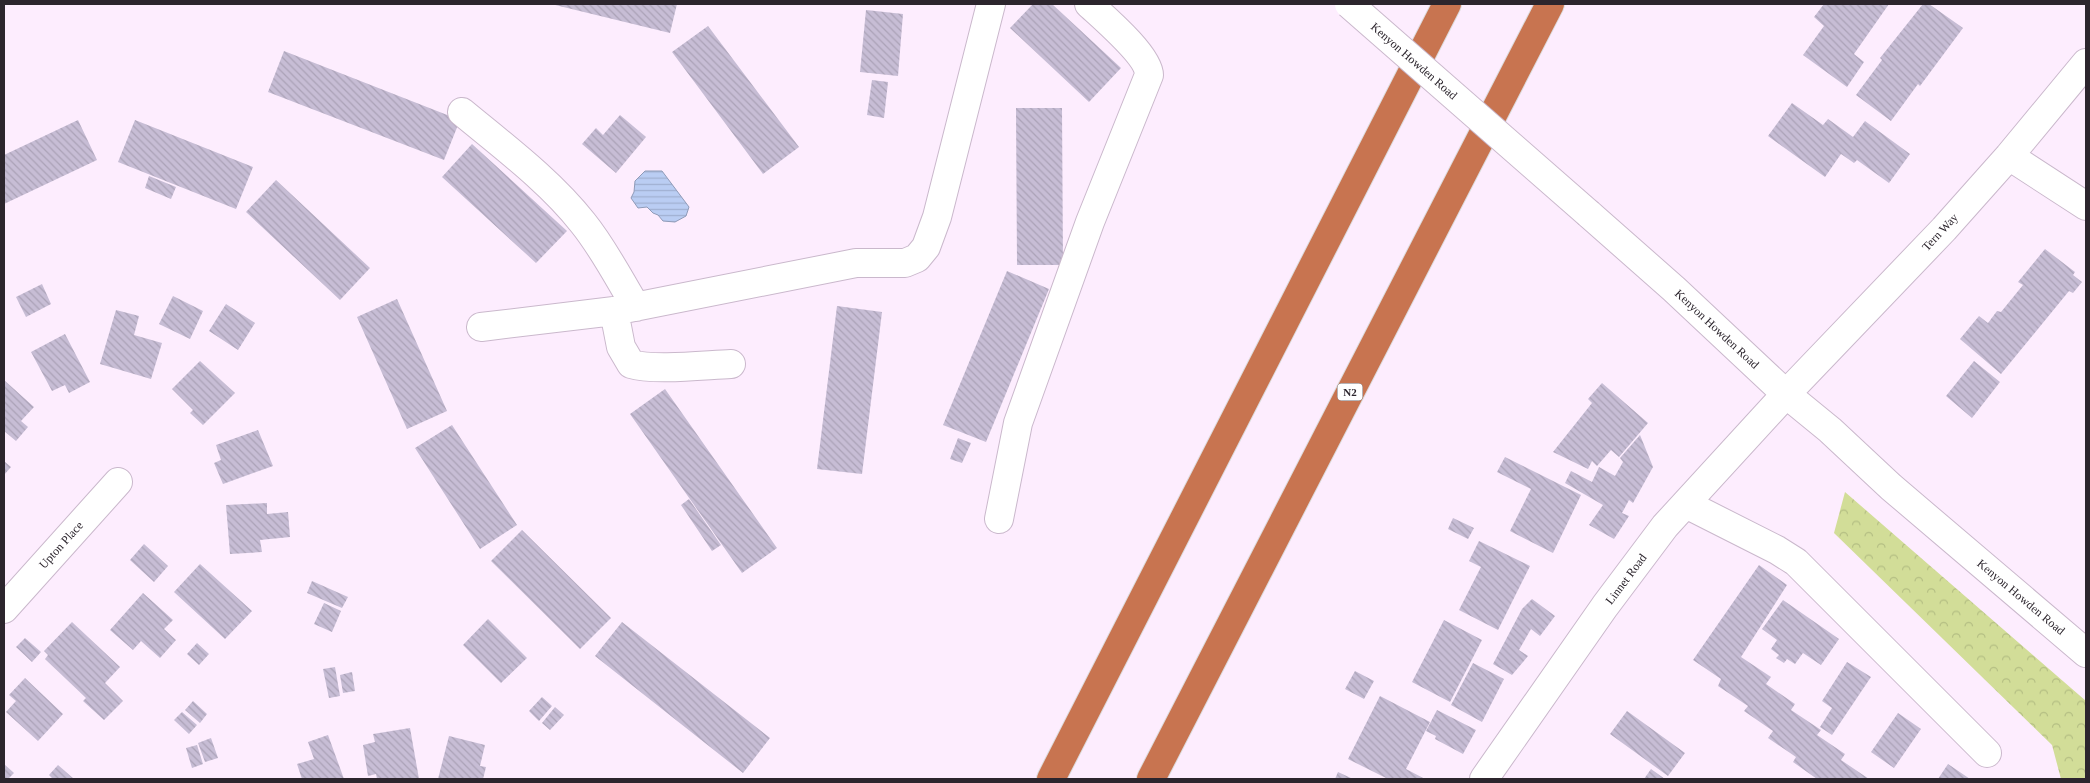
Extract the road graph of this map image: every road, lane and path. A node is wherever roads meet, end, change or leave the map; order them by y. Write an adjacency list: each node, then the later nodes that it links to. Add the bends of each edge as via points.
1 (991, 4): 10 (street, via 932,234 917,258 905,263 856,263)
2 (1089, 4): 16 (street, via 1145,62 1149,74 1090,222 1018,423)
3 (1349, 4): 13 (street, Kenyon Howden Road, bridge, via 1681,295)
4 (1447, 4): 20 (highway)
5 (1550, 4): 21 (highway, N2)
6 (2086, 63): 8 (street, Tern Way)
7 (462, 112): 10 (street, via 524,163 583,223 600,247)
8 (2009, 156): 9 (street); 13 (street, Tern Way)
9 (2086, 206)
10 (625, 309): 11 (street); 12 (street, via 621,347 631,364)
11 (482, 327)
12 (731, 364)
13 (1786, 394): 15 (street, Linnet Road); 18 (street, Kenyon Howden Road)
14 (118, 482): 17 (street, Upton Place)
15 (1686, 504): 19 (street, via 1796,562); 22 (street, Linnet Road, via 1665,526 1605,606)
16 (999, 518)
17 (4, 609)
18 (2086, 653)
19 (1987, 753)
20 (1051, 779)
21 (1150, 779)
22 (1484, 779)

